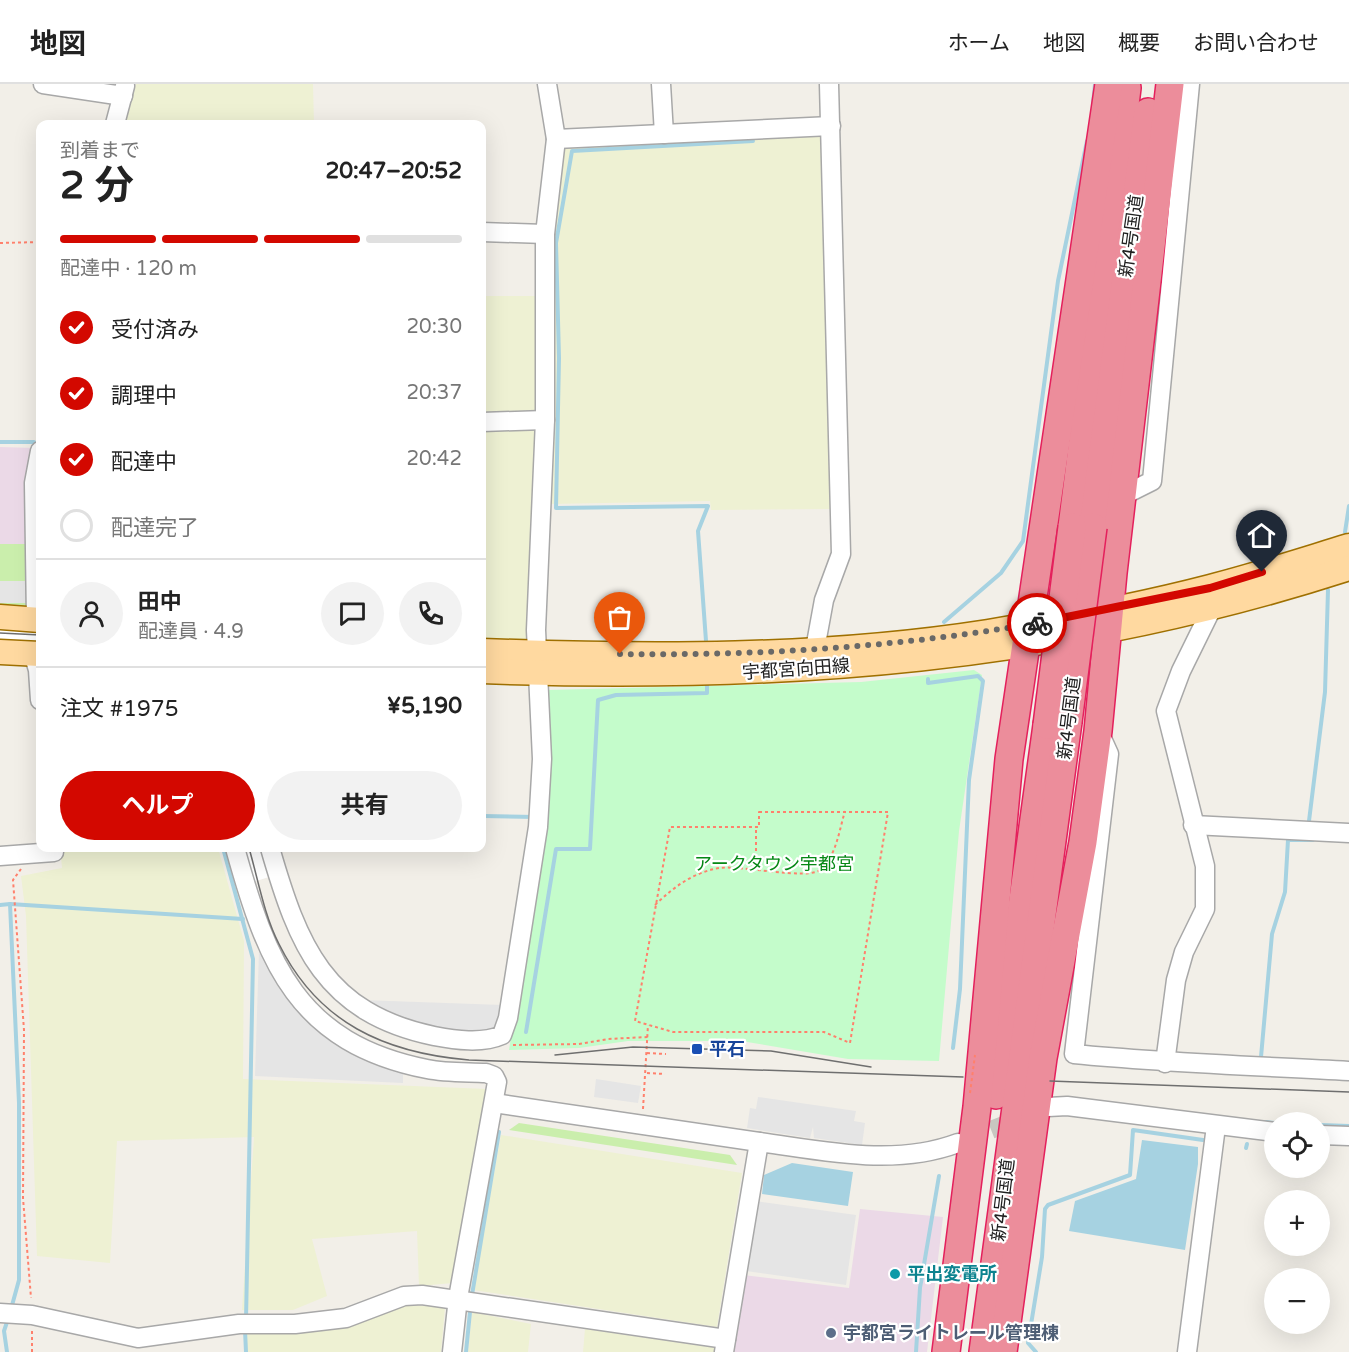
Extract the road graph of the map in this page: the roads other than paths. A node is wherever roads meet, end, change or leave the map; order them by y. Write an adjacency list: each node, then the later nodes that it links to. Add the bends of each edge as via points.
1 (43, 84): 10 (street)
2 (547, 84): 14 (street)
3 (660, 84): 13 (street)
4 (829, 84): 12 (street)
5 (1109, 84): 29 (highway)
6 (1127, 84): 21 (highway, 新4号国道)
7 (1151, 84): 21 (highway, 新4号国道)
8 (1170, 84): 20 (highway)
9 (1190, 84): 20 (street, via 1152,481)
10 (124, 90): 11 (street)
11 (116, 120)
12 (831, 126): 13 (street); 30 (street, via 841,554 824,600)
13 (664, 134): 14 (street)
14 (556, 139): 16 (street)
15 (486, 232): 16 (street)
16 (545, 234): 17 (street)
17 (545, 420): 18 (street); 34 (street)
18 (486, 422)
19 (36, 472): 23 (street)
20 (1124, 495): 28 (highway)
21 (1083, 527): 36 (highway, 新4号国道, bridge)
22 (1349, 546): 28 (main road)
23 (36, 551)
24 (1349, 568): 25 (main road)
25 (1212, 608): 28 (main road); 38 (street, via 1166,711)
26 (0, 617): 27 (main road)
27 (36, 619)
28 (1109, 620): 29 (main road, 宇都宮向田線); 37 (highway)
29 (1026, 635): 30 (main road, 宇都宮向田線, via 986,632); 34 (main road, 宇都宮向田線, via 900,662 806,670 722,674); 59 (highway, via 1009,759 977,1107)
30 (814, 649): 34 (main road, 宇都宮向田線)
31 (0, 652): 33 (main road)
32 (486, 652): 34 (main road, 宇都宮向田線)
33 (36, 654)
34 (539, 663): 35 (main road, 宇都宮向田線); 42 (street, via 542,759 538,827 508,1018 502,1035 462,1040 411,1031 384,1021 336,988 302,942)
35 (486, 670)
36 (1058, 724): 60 (highway, 新4号国道); 61 (highway, 新4号国道)
37 (1098, 731): 44 (street, via 1109,754 1074,1054); 62 (highway, via 1083,842 1043,1058)
38 (1193, 825): 39 (street); 44 (street, via 1205,866 1205,909 1184,952 1176,980)
39 (1349, 832)
40 (54, 852): 43 (street)
41 (236, 852): 46 (street, via 262,937 276,967 296,995 326,1025 377,1055 395,1061 429,1070 494,1076)
42 (271, 852)
43 (0, 856)
44 (1165, 1063): 45 (street)
45 (1349, 1071)
46 (494, 1103): 52 (street); 54 (street)
47 (1048, 1107): 48 (street, via 1067,1106)
48 (1216, 1126): 49 (street); 63 (street)
49 (1264, 1131)
50 (1330, 1135): 51 (street)
51 (1349, 1136)
52 (759, 1142): 53 (street, via 871,1156 911,1154); 57 (street)
53 (958, 1143)
54 (453, 1297): 56 (street, via 404,1296 346,1318 246,1324); 57 (street); 58 (street)
55 (0, 1313): 56 (street, via 32,1315)
56 (139, 1345)
57 (725, 1345)
58 (452, 1352)
59 (946, 1352)
60 (963, 1352)
61 (983, 1352)
62 (1003, 1352)
63 (1187, 1352)

